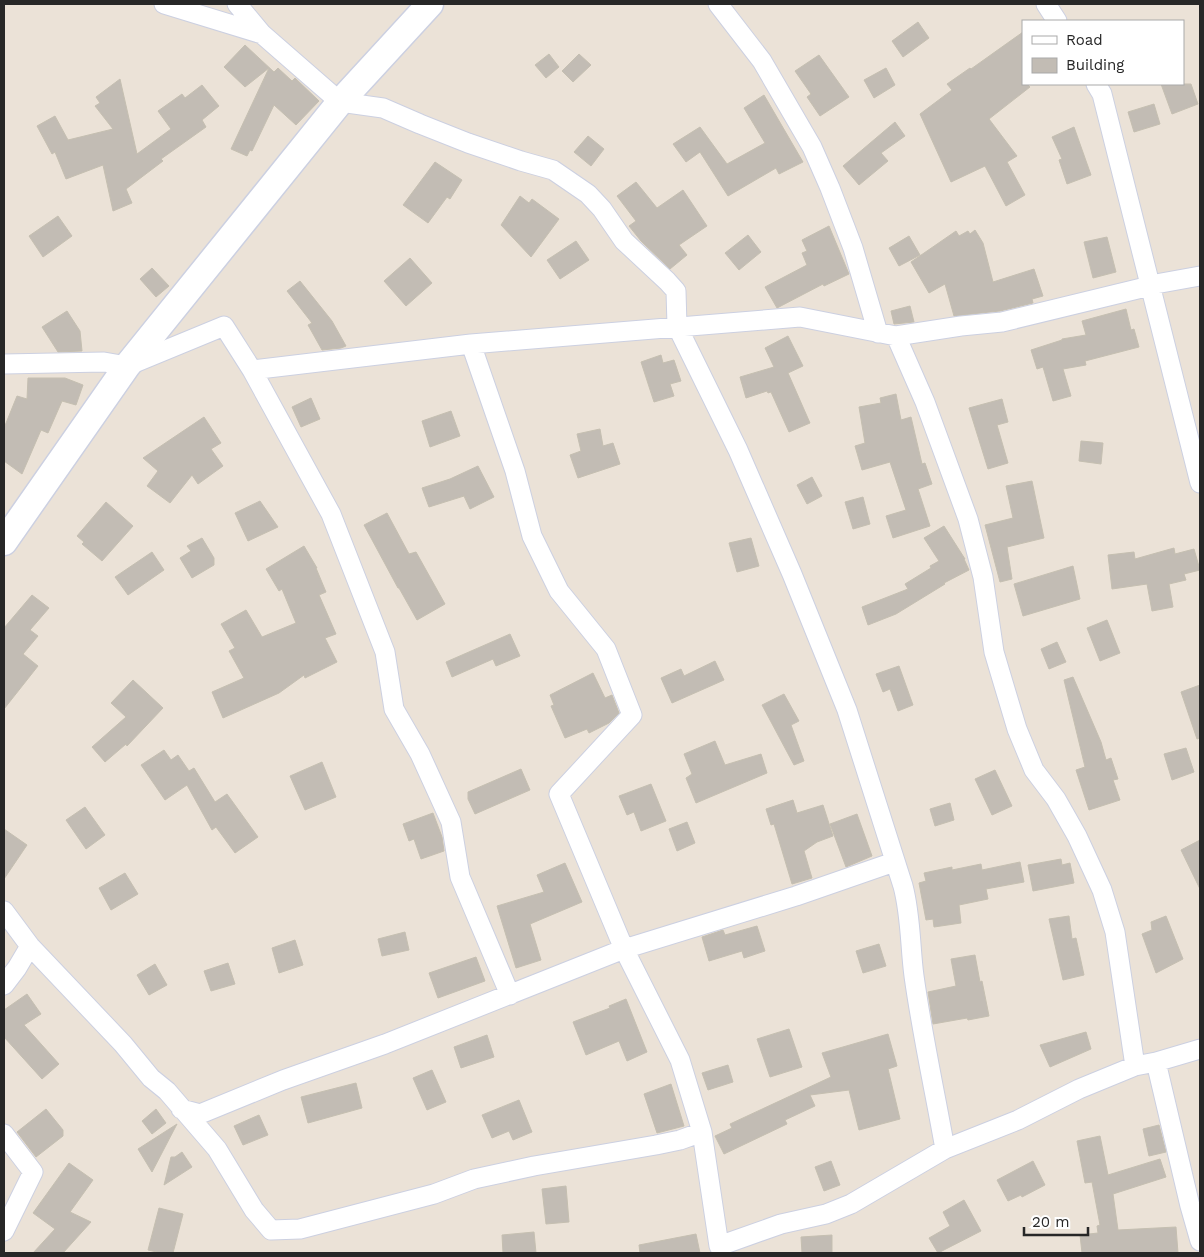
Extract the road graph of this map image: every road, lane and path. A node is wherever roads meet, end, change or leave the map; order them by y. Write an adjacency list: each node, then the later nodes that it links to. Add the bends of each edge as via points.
1 (164, 4): 7 (street)
2 (237, 4): 7 (street)
3 (430, 4): 9 (street)
4 (718, 4): 13 (street, via 762,61 812,147)
5 (1046, 4): 6 (street)
6 (1056, 20)
7 (262, 34): 9 (street)
8 (1097, 85): 11 (street, via 1102,94)
9 (340, 102): 12 (street, via 383,108 468,143 553,170 588,194 624,240 676,291); 16 (street)
10 (1200, 276): 11 (street)
11 (1150, 285): 13 (street, via 1002,322); 18 (street)
12 (677, 326): 13 (street, via 800,317); 14 (street); 20 (street, via 738,450 803,601 846,710)
13 (887, 335): 28 (street, via 925,402 968,519 983,577 994,652 1017,729 1034,770 1056,799 1102,890 1115,932)
14 (472, 344): 17 (street); 23 (street, via 515,471 532,536 559,591 606,649 632,715 559,794)
15 (4, 364): 16 (street, via 104,362)
16 (127, 366): 17 (street, via 224,326); 19 (street)
17 (252, 370): 25 (street, via 331,514 386,652 394,709 420,754 451,822 460,877)
18 (1200, 483)
19 (4, 542)
20 (894, 862): 23 (street); 32 (street, via 907,900 914,975)
21 (4, 911): 22 (street)
22 (30, 946): 24 (street); 29 (street)
23 (624, 949): 25 (street); 30 (street, via 680,1060)
24 (4, 986)
25 (510, 995): 29 (street, via 200,1114)
26 (1200, 1049): 27 (street)
27 (1156, 1062): 28 (street); 34 (street)
28 (1135, 1066): 32 (street, via 1079,1089 1018,1120)
29 (181, 1109): 30 (street, via 217,1150 254,1210 271,1230 300,1229 434,1194 474,1179 656,1145)
30 (702, 1132): 35 (street)
31 (4, 1134): 33 (street, via 33,1172)
32 (945, 1149): 35 (street, via 851,1204 826,1214 781,1224)
33 (4, 1231)
34 (1200, 1242)
35 (720, 1250)

